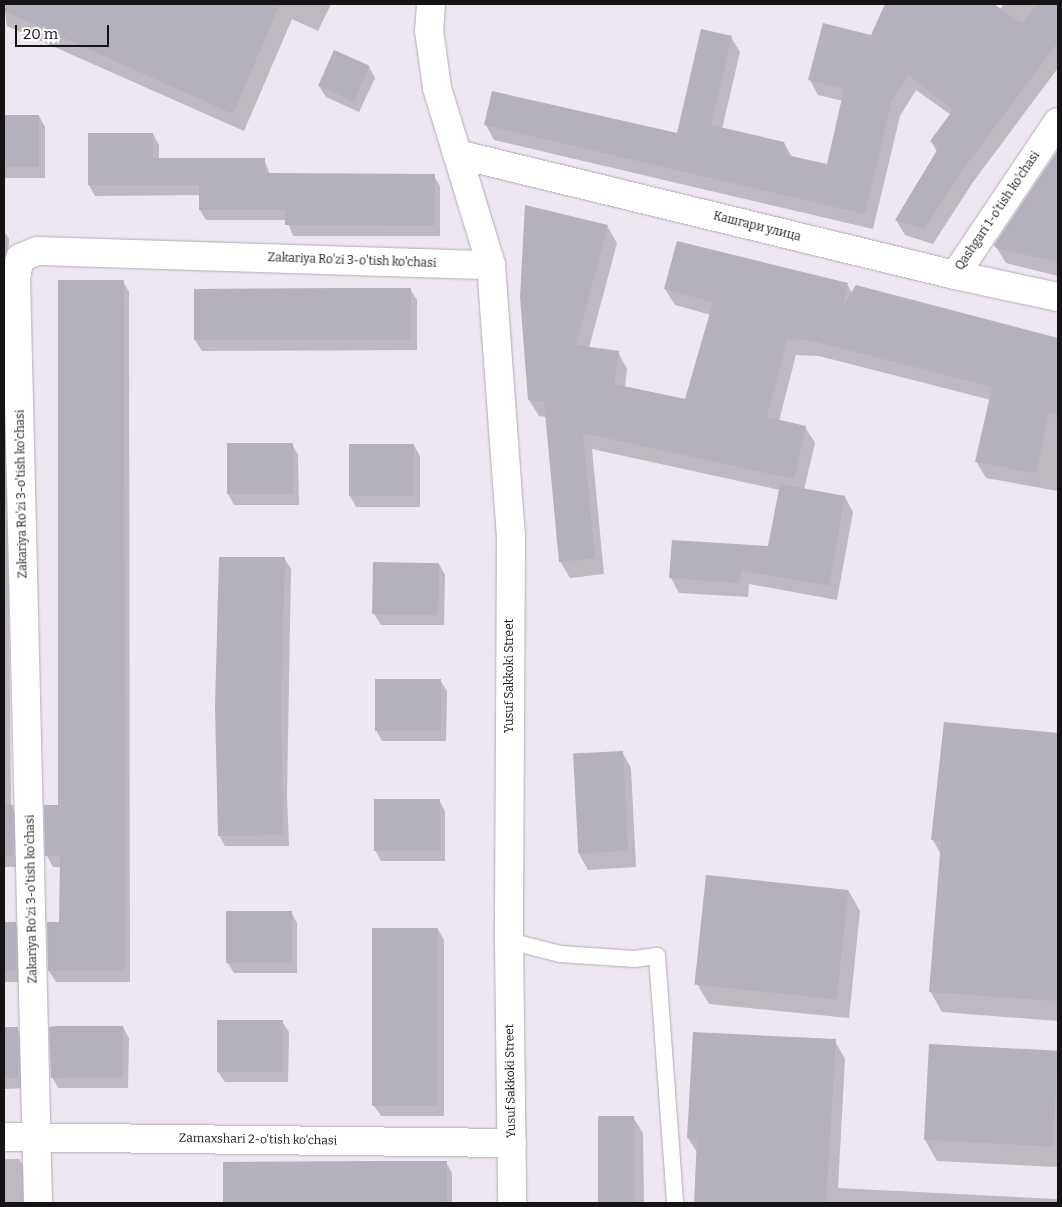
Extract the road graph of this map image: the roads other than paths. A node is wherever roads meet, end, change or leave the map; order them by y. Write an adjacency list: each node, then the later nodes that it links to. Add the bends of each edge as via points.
1 (431, 4): 3 (street, Yusuf Sakkoki Street, via 431,58)
2 (1058, 122): 5 (street, Qashgari 1-o'tish ko'chasi)
3 (457, 154): 4 (street, Yusuf Sakkoki Street); 5 (street, Кашгари улица)
4 (491, 265): 7 (street, Yusuf Sakkoki Street, via 511,536); 9 (street, Zakariya Ro'zi 3-o'tish ko'chasi, via 37,251 20,258 16,278)
5 (955, 275): 6 (street, Кашгари улица)
6 (1058, 297)
7 (509, 941): 10 (street, Yusuf Sakkoki Street); 13 (lane, via 560,954 635,959 657,956)
8 (4, 1137): 9 (street, Zamaxshari 2-o'tish ko'chasi)
9 (38, 1137): 10 (street, Zamaxshari 2-o'tish ko'chasi); 11 (street, Zakariya Ro'zi 3-o'tish ko'chasi)
10 (512, 1143): 12 (street, Yusuf Sakkoki Street)
11 (38, 1203)
12 (512, 1203)
13 (675, 1203)

